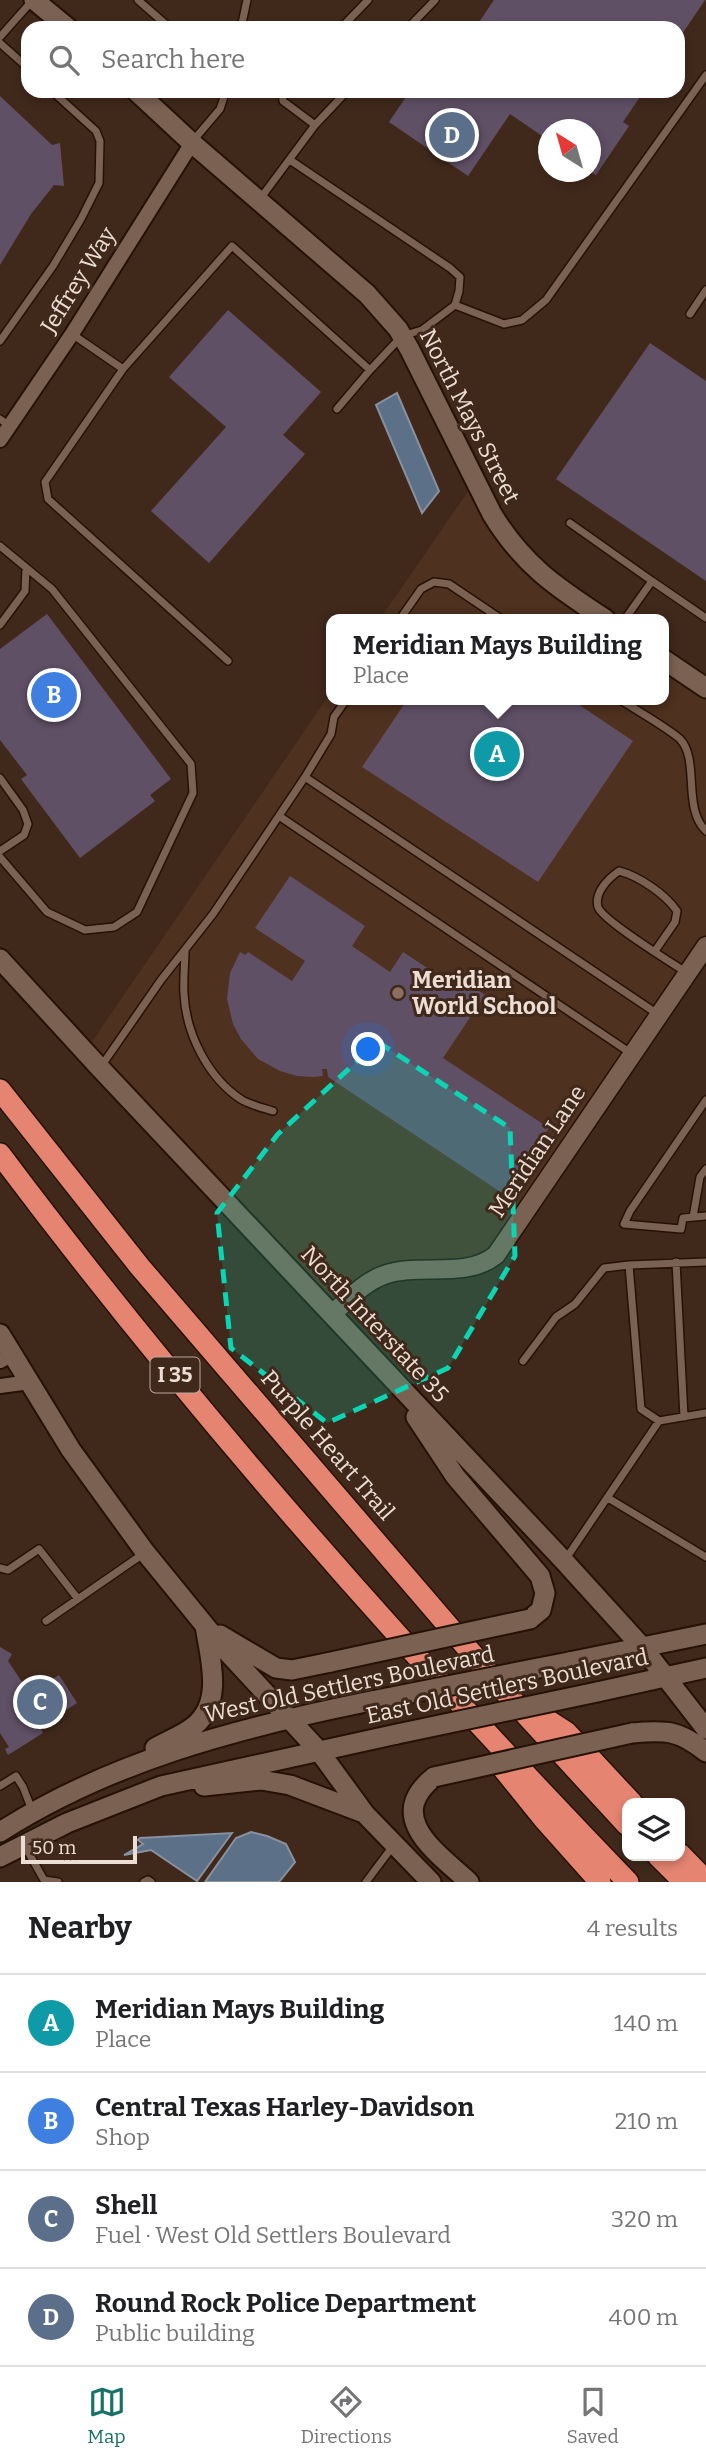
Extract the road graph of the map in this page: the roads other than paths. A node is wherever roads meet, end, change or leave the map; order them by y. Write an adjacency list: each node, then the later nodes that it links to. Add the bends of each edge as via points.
1 (33, 0): 7 (main road); 13 (lane)
2 (54, 0): 8 (main road)
3 (138, 0): 9 (lane)
4 (247, 0): 10 (lane)
5 (368, 0): 11 (lane)
6 (435, 0): 12 (lane)
7 (59, 21)
8 (62, 21)
9 (162, 21)
10 (242, 21)
11 (348, 21)
12 (415, 21)
13 (0, 37)
14 (0, 43): 15 (lane)
15 (21, 62)
16 (706, 75): 27 (lane, via 546,299 522,320 504,324)
17 (60, 98): 31 (lane, via 96,131 99,183 53,266)
18 (144, 98): 23 (main road, North Mays Street)
19 (224, 98): 23 (lane, via 220,110)
20 (283, 98): 22 (lane)
21 (340, 98): 22 (lane)
22 (315, 125): 24 (lane)
23 (192, 143): 25 (main road, North Mays Street); 29 (street, Jeffrey Way)
24 (290, 160): 25 (lane); 27 (lane, via 450,268 460,277)
25 (259, 200): 30 (main road, North Mays Street, via 367,294)
26 (706, 290): 28 (lane)
27 (455, 305): 30 (lane, via 422,330)
28 (690, 314)
29 (72, 334): 32 (lane); 35 (street, Jeffrey Way)
30 (402, 336): 33 (lane); 43 (main road, North Mays Street, via 505,535 538,572)
31 (0, 341)
32 (123, 369): 33 (lane, via 232,246); 47 (lane, via 45,482 48,499)
33 (370, 370): 34 (lane)
34 (337, 409)
35 (5, 422): 36 (street, Jeffrey Way)
36 (0, 440)
37 (570, 523): 40 (lane)
38 (0, 545): 39 (lane)
39 (26, 568): 46 (lane, via 25,591); 57 (lane, via 52,589 191,764 193,793 137,912 114,927 85,930 47,912)
40 (652, 581): 44 (lane); 45 (lane)
41 (404, 614): 42 (lane, via 421,589 434,582 449,584)
42 (494, 614)
43 (598, 614)
44 (629, 614)
45 (706, 618)
46 (0, 625)
47 (228, 661)
48 (669, 663): 49 (main road)
49 (706, 688)
50 (342, 705): 52 (lane)
51 (629, 705): 55 (lane, via 680,739 686,751 696,821)
52 (305, 776): 54 (lane); 63 (lane)
53 (0, 778): 56 (lane, via 28,824 24,835)
54 (279, 816): 59 (lane); 64 (lane)
55 (706, 831)
56 (0, 852)
57 (0, 857)
58 (706, 946): 62 (street, Meridian Lane)
59 (185, 949): 65 (lane); 68 (lane, via 184,994 189,1024 202,1056 215,1076 243,1100)
60 (654, 951): 60 (lane, via 606,918 598,907 598,893 620,871 677,911 675,922); 62 (lane)
61 (0, 959): 65 (main road, North Interstate 35)
62 (688, 973): 63 (street, Meridian Lane)
63 (659, 1015): 64 (street, Meridian Lane)
64 (633, 1054): 77 (street, Meridian Lane, via 496,1255 481,1265 385,1274)
65 (100, 1068): 76 (main road, North Interstate 35)
66 (0, 1090): 101 (highway, Purple Heart Trail / I 35, via 140,1267)
67 (706, 1100): 72 (lane, via 624,1224 681,1229 683,1218)
68 (273, 1111)
69 (0, 1154): 93 (highway, I 35, via 165,1363)
70 (706, 1169): 72 (lane)
71 (706, 1216): 72 (lane)
72 (693, 1217)
73 (676, 1262): 74 (lane); 75 (lane); 86 (lane)
74 (706, 1262)
75 (629, 1265): 81 (lane, via 604,1268 575,1304 556,1317); 87 (lane, via 641,1409)
76 (314, 1295): 77 (street, via 334,1301); 78 (main road, North Interstate 35)
77 (352, 1297): 78 (street, Meridian Lane)
78 (332, 1314): 82 (main road, North Interstate 35)
79 (0, 1334): 80 (main road)
80 (6, 1358): 83 (main road)
81 (523, 1362)
82 (387, 1373): 91 (main road, North Interstate 35); 96 (main road, bridge, via 455,1476 540,1576 545,1593 541,1610 530,1619 292,1670 276,1668)
83 (30, 1382): 84 (street); 89 (main road, via 71,1450)
84 (0, 1386)
85 (706, 1413): 86 (lane)
86 (684, 1417): 87 (lane)
87 (659, 1421): 88 (lane)
88 (608, 1498): 90 (lane); 91 (lane)
89 (145, 1552): 94 (lane); 96 (main road)
90 (706, 1558)
91 (564, 1561): 98 (main road, North Interstate 35)
92 (0, 1568): 94 (lane, via 8,1570 39,1549)
93 (357, 1589): 127 (highway); 128 (highway, I 35)
94 (78, 1599): 95 (lane)
95 (46, 1621)
96 (204, 1625): 102 (main road); 106 (main road, via 213,1672 206,1714 194,1727)
97 (706, 1634): 98 (main road, East Old Settlers Boulevard)
98 (643, 1648): 100 (main road, North Interstate 35); 102 (main road, West Old Settlers Boulevard, bridge)
99 (706, 1668): 100 (main road, East Old Settlers Boulevard)
100 (666, 1677): 103 (main road, North Interstate 35); 104 (main road, East Old Settlers Boulevard, bridge)
101 (505, 1692): 109 (highway, via 566,1732); 112 (highway, Purple Heart Trail / I 35)
102 (287, 1718): 104 (main road); 106 (main road, West Old Settlers Boulevard, via 215,1737)
103 (706, 1730)
104 (319, 1751): 108 (main road, East Old Settlers Boulevard); 111 (main road)
105 (706, 1752): 126 (main road, bridge, via 668,1730 632,1733 434,1777 419,1789 412,1807 414,1825)
106 (97, 1779): 110 (main road, West Old Settlers Boulevard)
107 (0, 1786): 110 (lane, via 16,1776)
108 (161, 1786): 111 (main road, via 261,1780 308,1790); 114 (main road)
109 (627, 1798)
110 (33, 1811): 113 (main road, West Old Settlers Boulevard)
111 (365, 1814): 115 (main road)
112 (622, 1820)
113 (0, 1832)
114 (24, 1845): 116 (main road); 119 (lane)
115 (394, 1845): 124 (lane); 125 (main road)
116 (0, 1857)
117 (685, 1859): 120 (highway)
118 (663, 1861): 129 (highway)
119 (42, 1881): 121 (lane)
120 (706, 1881)
121 (58, 1882)
122 (144, 1882): 123 (lane)
123 (151, 1882)
124 (366, 1882)
125 (432, 1882)
126 (469, 1882)
127 (600, 1882)
128 (628, 1882)
129 (684, 1882)

